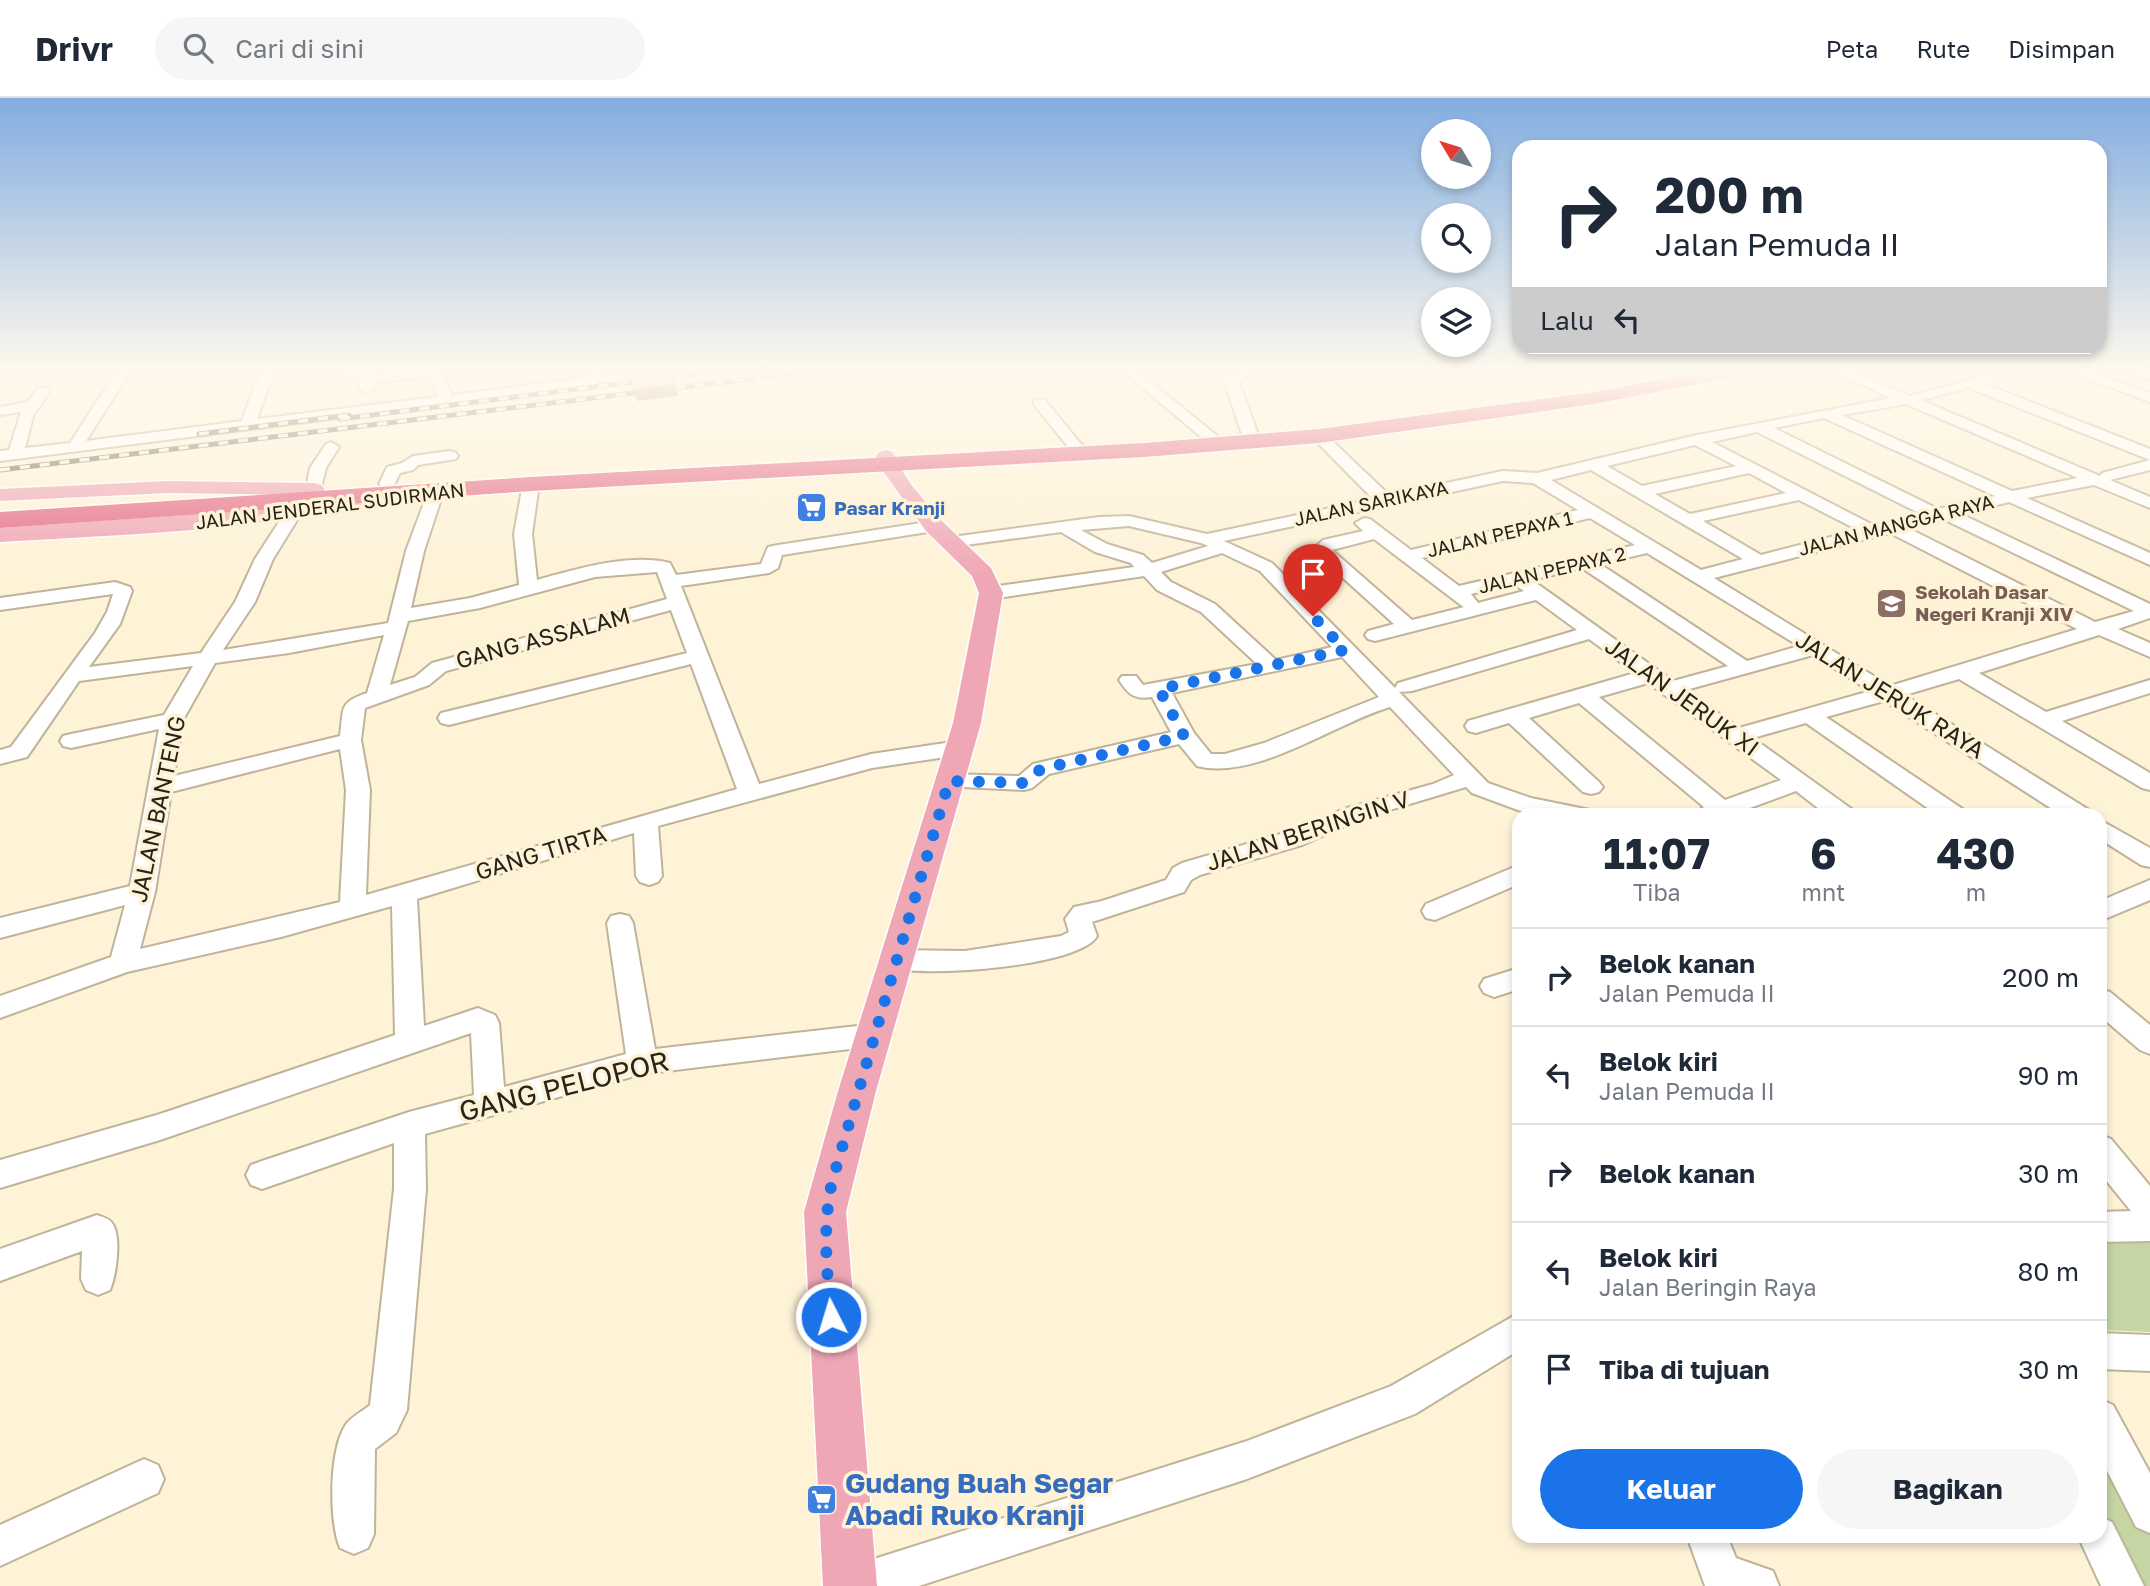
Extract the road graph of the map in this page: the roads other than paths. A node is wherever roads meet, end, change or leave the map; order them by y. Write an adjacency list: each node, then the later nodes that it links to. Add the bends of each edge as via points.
1 (20, 438): 18 (street)
2 (80, 438): 15 (street)
3 (139, 438): 15 (street)
4 (1069, 438): 14 (street)
5 (1208, 438): 17 (highway, JALAN JENDERAL SUDIRMAN)
6 (1276, 438): 17 (highway, JALAN JENDERAL SUDIRMAN)
7 (1321, 438): 36 (street)
8 (1704, 438): 13 (street)
9 (1783, 438): 42 (street)
10 (1883, 438): 35 (street)
11 (2009, 438): 27 (street)
12 (2108, 438): 19 (street)
13 (1697, 440): 23 (street); 25 (street)
14 (1075, 446): 17 (highway, JALAN JENDERAL SUDIRMAN); 22 (highway, JALAN JENDERAL SUDIRMAN)
15 (74, 447): 18 (street)
16 (331, 447): 29 (street, via 318,468)
17 (1124, 447): 22 (highway, JALAN JENDERAL SUDIRMAN)
18 (16, 454): 20 (street)
19 (2150, 455)
20 (0, 456)
21 (450, 456): 30 (street, via 413,461 393,470)
22 (887, 460): 28 (highway, JALAN JENDERAL SUDIRMAN); 30 (highway, JALAN JENDERAL SUDIRMAN); 48 (main road)
23 (1592, 464): 26 (street); 32 (street)
24 (2150, 466): 27 (street, JALAN MANGGA RAYA)
25 (1751, 468): 32 (street); 33 (street)
26 (1537, 478): 36 (street, JALAN SARIKAYA, via 1503,476); 41 (street, JALAN JERUK RAYA)
27 (2102, 478): 34 (street); 35 (street, JALAN MANGGA RAYA); 37 (street)
28 (531, 484): 31 (highway, JALAN JENDERAL SUDIRMAN); 58 (street, via 523,534)
29 (314, 489): 30 (highway, JALAN JENDERAL SUDIRMAN); 38 (highway, JALAN JENDERAL SUDIRMAN); 43 (main road, JALAN JENDERAL SUDIRMAN, via 89,490)
30 (387, 489): 31 (highway, JALAN JENDERAL SUDIRMAN); 38 (highway); 40 (main road, JALAN JENDERAL SUDIRMAN)
31 (436, 489): 66 (street)
32 (1639, 492): 44 (street)
33 (1802, 494): 44 (street); 46 (street)
34 (2150, 494)
35 (2012, 496): 42 (street, JALAN MANGGA RAYA); 53 (street)
36 (1383, 499): 39 (street, JALAN SARIKAYA)
37 (2150, 503)
38 (246, 507): 40 (main road, JALAN JENDERAL SUDIRMAN); 43 (highway); 43 (highway, via 40,506)
39 (1344, 508): 47 (street); 49 (street, JALAN SARIKAYA)
40 (294, 512): 74 (street, JALAN BANTENG, via 264,559 245,602)
41 (1593, 512): 50 (street, JALAN JERUK RAYA); 51 (street, JALAN PEPAYA 1)
42 (1940, 514): 46 (street, JALAN MANGGA RAYA); 65 (street)
43 (1, 516)
44 (1686, 520): 52 (street)
45 (1064, 527): 48 (street); 49 (street, via 1152,516); 55 (street, via 1101,548 1137,559)
46 (1881, 528): 52 (street, JALAN MANGGA RAYA); 68 (street)
47 (1377, 533): 51 (street); 67 (street, via 1328,544 1321,550)
48 (942, 534): 59 (street, GANG ASSALAM, via 778,550 769,568); 61 (main road, via 983,573)
49 (1218, 539): 55 (street, JALAN SARIKAYA); 72 (street, via 1266,567)
50 (1649, 547): 54 (street, JALAN PEPAYA 2); 56 (street, JALAN JERUK RAYA)
51 (1408, 556): 60 (street)
52 (1755, 559): 56 (street, JALAN MANGGA RAYA)
53 (2150, 561)
54 (1585, 562): 57 (street, JALAN PEPAYA 2); 77 (street)
55 (1149, 570): 61 (street, JALAN SARIKAYA); 76 (street, via 1164,586 1208,608)
56 (1699, 576): 71 (street, JALAN JERUK RAYA)
57 (1518, 578): 60 (street, JALAN PEPAYA 2); 62 (street, JALAN JERUK XI)
58 (528, 587): 59 (street, via 611,570 662,566); 66 (street)
59 (673, 592): 75 (street); 87 (street, GANG ASSALAM, via 439,667 422,681)
60 (1456, 592): 64 (street)
61 (991, 593): 100 (main road)
62 (1539, 593): 64 (street); 69 (street, JALAN JERUK XI)
63 (0, 604): 80 (street, via 116,588 123,591 105,632)
64 (1478, 609): 67 (street)
65 (2150, 611): 68 (street)
66 (399, 621): 74 (street, via 289,647); 87 (street)
67 (1409, 627): 70 (street)
68 (2096, 628): 73 (street); 78 (street)
69 (1593, 632): 79 (street, JALAN JERUK XI); 86 (street)
70 (1375, 635)
71 (1816, 648): 77 (street); 85 (street, JALAN JERUK RAYA)
72 (1345, 650): 76 (street); 86 (street)
73 (2150, 651)
74 (209, 656): 80 (street); 92 (street, JALAN BANTENG)
75 (698, 656): 91 (street); 106 (street)
76 (1271, 666): 84 (street)
77 (1743, 667): 83 (street)
78 (1962, 671): 85 (street); 93 (street)
79 (1652, 675): 83 (street, JALAN JERUK XI); 88 (street)
80 (72, 676): 99 (street, via 19,752)
81 (1129, 680): 84 (street, via 1136,690)
82 (2150, 686): 93 (street)
83 (1672, 688): 96 (street, JALAN JERUK XI)
84 (1159, 689): 95 (street)
85 (1886, 692): 90 (street); 112 (street, JALAN JERUK RAYA)
86 (1399, 693): 95 (street, via 1225,763 1205,761); 102 (street)
87 (377, 694): 97 (street, GANG ASSALAM, via 355,704)
88 (1583, 695): 89 (street); 108 (street)
89 (1513, 715): 94 (street); 105 (street)
90 (1810, 716): 96 (street); 111 (street)
91 (449, 718)
92 (172, 720): 98 (street); 104 (street, JALAN BANTENG)
93 (2044, 720): 101 (street)
94 (1476, 726)
95 (1184, 736): 100 (street, GANG TIRTA, via 1041,769 1024,783)
96 (1735, 736): 103 (street, JALAN JERUK XI)
97 (350, 740): 104 (street); 121 (street, via 358,790)
98 (71, 741)
99 (0, 757)
100 (954, 765): 106 (street, GANG TIRTA, via 871,761); 126 (main road)
101 (2144, 773)
102 (1467, 778): 107 (street, via 1503,798); 126 (street, JALAN BERINGIN V, via 1191,869 1175,886 1083,914 1078,919 1084,936 1064,945 945,964)
103 (1799, 782): 109 (street); 110 (street, JALAN JERUK XI)
104 (160, 787): 119 (street, JALAN BANTENG)
105 (1591, 787)
106 (751, 794): 113 (street, GANG TIRTA)
107 (1547, 808)
108 (1712, 808)
109 (1734, 808)
110 (1828, 808)
111 (1944, 808)
112 (2068, 808)
113 (646, 821): 116 (street); 120 (street, GANG TIRTA)
114 (2107, 832): 115 (street)
115 (2150, 859)
116 (649, 876)
117 (1512, 877): 123 (street)
118 (2150, 889): 122 (street)
119 (142, 892): 125 (street); 127 (street, JALAN BANTENG)
120 (404, 892): 121 (street, GANG TIRTA); 132 (street)
121 (353, 907): 127 (street, GANG TIRTA)
122 (2107, 909)
123 (1435, 911)
124 (620, 923): 134 (street)
125 (0, 928)
126 (897, 960): 131 (main road)
127 (123, 963): 129 (street)
128 (2107, 1004): 130 (street)
129 (0, 1007)
130 (2138, 1019): 133 (street)
131 (875, 1035): 134 (street, GANG PELOPOR); 158 (main road, via 825,1212)
132 (410, 1042): 135 (street, via 483,1020); 138 (street, via 160,1128)
133 (2150, 1042)
134 (642, 1062): 135 (street, GANG PELOPOR)
135 (490, 1101): 136 (street, GANG PELOPOR)
136 (409, 1125): 139 (street, GANG PELOPOR); 153 (street, via 410,1189 388,1410 355,1447)
137 (2107, 1158): 140 (street)
138 (0, 1174)
139 (262, 1175)
140 (2150, 1210)
141 (2150, 1226): 142 (street)
142 (2107, 1227)
143 (0, 1265): 144 (street, via 97,1230)
144 (98, 1279)
145 (1512, 1334): 158 (street, via 1402,1401 1247,1460)
146 (2107, 1343): 147 (street)
147 (2150, 1345)
148 (2107, 1351): 149 (street)
149 (2150, 1353)
150 (2107, 1429): 152 (street)
151 (144, 1479): 156 (street)
152 (2145, 1491)
153 (354, 1534)
154 (1711, 1543): 157 (street)
155 (2102, 1543): 159 (street)
156 (0, 1546)
157 (1735, 1582)
158 (852, 1586)
159 (2123, 1586)

